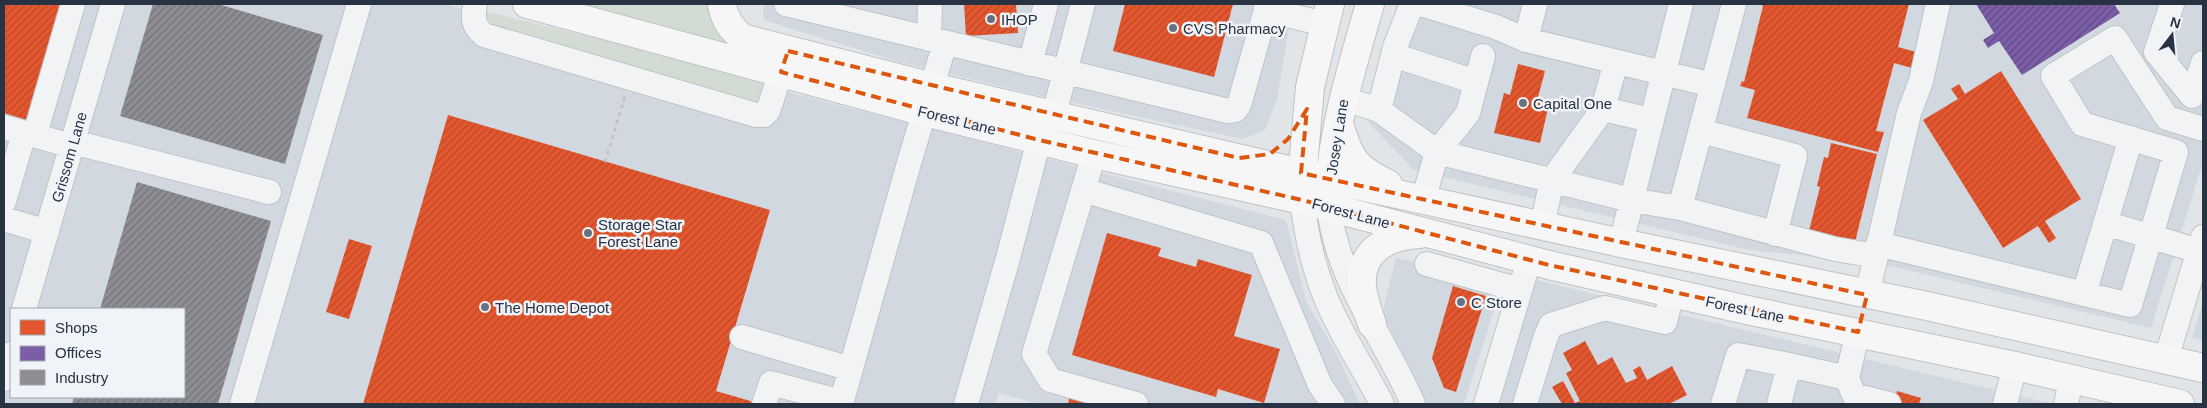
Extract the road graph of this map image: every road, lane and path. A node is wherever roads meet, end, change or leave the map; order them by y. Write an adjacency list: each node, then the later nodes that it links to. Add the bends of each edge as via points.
1 (73, 4): 25 (street)
2 (113, 4): 29 (street, Grissom Lane)
3 (359, 4): 99 (street)
4 (475, 4): 34 (street, via 473,19 484,34)
5 (527, 4): 27 (main road, Forest Lane)
6 (722, 4): 27 (main road, via 730,27 742,38)
7 (786, 4): 23 (street)
8 (930, 4): 23 (street)
9 (1046, 4): 31 (street)
10 (1083, 4): 32 (street)
11 (1370, 4): 21 (main road, Josey Lane)
12 (1412, 4): 24 (street)
13 (1422, 4): 22 (street)
14 (1535, 4): 22 (street)
15 (1680, 4): 33 (street)
16 (1734, 4): 36 (street)
17 (1938, 4): 75 (street)
18 (2172, 4): 30 (street, via 2156,52 2192,96)
19 (1266, 7): 20 (street); 32 (street, via 1235,110)
20 (1328, 14): 38 (main road, Josey Lane)
21 (1361, 35): 24 (street); 40 (main road, Josey Lane)
22 (1526, 40): 28 (street)
23 (937, 41): 31 (street); 37 (street)
24 (1394, 51): 35 (street); 41 (street)
25 (59, 52): 29 (street); 47 (street, via 36,131)
26 (1483, 56): 35 (street)
27 (785, 62): 34 (street, via 764,115); 37 (main road, Forest Lane)
28 (1616, 62): 33 (street); 39 (street)
29 (96, 63): 50 (street, Grissom Lane)
30 (2203, 63)
31 (1030, 64): 32 (street)
32 (1065, 72): 42 (street)
33 (1663, 74): 36 (street); 43 (street)
34 (630, 78): 54 (path)
35 (1476, 82): 51 (street, via 1468,113)
36 (1713, 86): 46 (street)
37 (929, 99): 42 (main road, Forest Lane); 49 (main road, Forest Lane); 93 (street)
38 (1307, 109): 53 (main road, via 1288,139 1276,150 1270,154); 55 (main road, Josey Lane)
39 (1603, 109): 43 (street); 57 (street)
40 (1340, 110): 41 (street); 56 (main road, Josey Lane); 61 (main road, via 1344,140 1356,165)
41 (1379, 110): 51 (street)
42 (1054, 114): 53 (main road, Forest Lane)
43 (1651, 120): 62 (street)
44 (4, 127): 47 (street)
45 (2203, 129): 48 (street, via 2167,118 2115,38 2052,76 2082,124)
46 (1701, 131): 65 (street); 71 (street, via 1795,156)
47 (29, 134): 50 (street); 63 (street, via 23,137)
48 (2130, 138): 67 (street); 72 (street, via 2176,152)
49 (1039, 140): 52 (main road, Forest Lane); 101 (street)
50 (72, 144): 59 (street); 69 (street, Grissom Lane)
51 (1437, 152): 57 (street); 61 (street)
52 (1094, 154): 58 (street); 60 (main road, Forest Lane)
53 (1239, 158): 55 (main road, Forest Lane)
54 (605, 162)
55 (1301, 173): 56 (main road, Forest Lane); 60 (main road, Josey Lane)
56 (1330, 179): 61 (main road, Forest Lane); 64 (main road, Josey Lane)
57 (1552, 180): 62 (street); 68 (street)
58 (1083, 190): 102 (street, via 1034,354 1050,380); 103 (street, via 1261,243 1320,385)
59 (269, 192)
60 (1302, 200): 64 (main road, Forest Lane); 104 (street, Josey Lane, via 1306,232 1325,297)
61 (1423, 200): 68 (main road, Forest Lane)
62 (1631, 200): 65 (street); 73 (street)
63 (4, 201)
64 (1329, 207): 70 (main road, Forest Lane); 85 (street, Josey Lane, via 1342,262 1355,295)
65 (1680, 208): 71 (street)
66 (4, 219): 69 (street)
67 (2105, 223): 72 (street); 81 (street)
68 (1542, 226): 73 (main road, Forest Lane)
69 (47, 232): 83 (street, Grissom Lane)
70 (1429, 234): 76 (main road, Forest Lane); 85 (main road, via 1406,235 1387,241 1370,254 1363,268 1362,287)
71 (1775, 234): 75 (street, via 1836,249)
72 (2150, 236): 74 (street); 81 (street, via 2130,305)
73 (1620, 243): 78 (main road); 82 (main road, Forest Lane)
74 (2201, 244): 89 (street)
75 (1877, 250): 81 (street); 82 (street)
76 (1529, 260): 78 (main road, Forest Lane); 79 (street)
77 (1427, 264): 79 (street)
78 (1612, 279): 80 (main road, Forest Lane); 84 (street)
79 (1520, 290): 106 (street)
80 (1672, 293): 84 (street, via 1665,322); 86 (main road, Forest Lane)
81 (2084, 294)
82 (1867, 295): 86 (main road); 89 (main road, Forest Lane)
83 (24, 308)
84 (1605, 308): 107 (street, via 1551,325)
85 (1372, 324): 105 (street, Josey Lane)
86 (1858, 332): 91 (main road, Forest Lane); 94 (street)
87 (742, 337): 93 (street)
88 (10, 358): 95 (street)
89 (2166, 359): 92 (main road, Forest Lane); 97 (main road)
90 (1789, 366): 94 (street); 108 (street, via 1738,355); 109 (street)
91 (2016, 366): 96 (main road, Forest Lane); 111 (street)
92 (2203, 368)
93 (851, 369): 98 (street)
94 (1847, 378): 110 (street, via 1854,395)
95 (4, 380)
96 (2068, 392): 97 (main road, Forest Lane)
97 (2163, 402)
98 (842, 403): 100 (street, via 771,383)
99 (242, 404)
100 (764, 404)
101 (966, 404)
102 (1136, 404)
103 (1333, 404)
104 (1382, 404)
105 (1412, 404)
106 (1486, 404)
107 (1525, 404)
108 (1724, 404)
109 (1779, 404)
110 (1889, 404)
111 (2005, 404)

